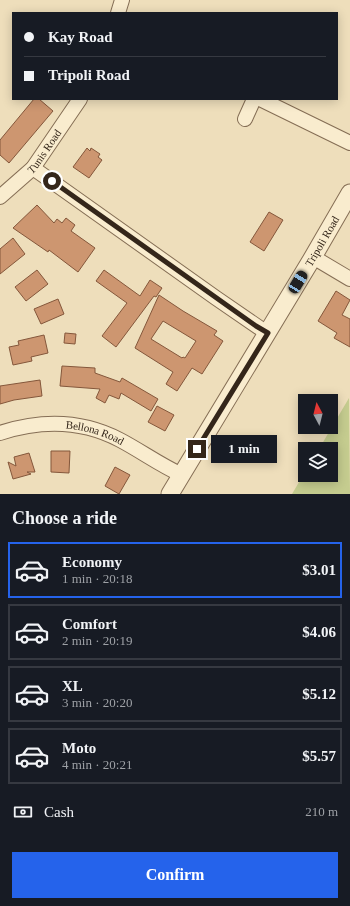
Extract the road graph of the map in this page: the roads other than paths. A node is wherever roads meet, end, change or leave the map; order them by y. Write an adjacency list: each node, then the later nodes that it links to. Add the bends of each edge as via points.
1 (122, 0): 2 (street)
2 (118, 12)
3 (79, 100): 8 (street, Tunis Road)
4 (254, 100): 6 (street)
5 (262, 100): 7 (street)
6 (245, 119)
7 (350, 143)
8 (32, 168): 10 (street, Tunis Road); 13 (street)
9 (350, 193): 11 (street, Tripoli Road)
10 (0, 197)
11 (313, 257): 12 (street); 13 (street, Tripoli Road)
12 (350, 279)
13 (268, 333): 15 (street, Tripoli Road)
14 (0, 433): 15 (street, Bellona Road, via 17,427 48,423 71,424 120,440)
15 (182, 475): 16 (street, Tripoli Road)
16 (170, 494)

